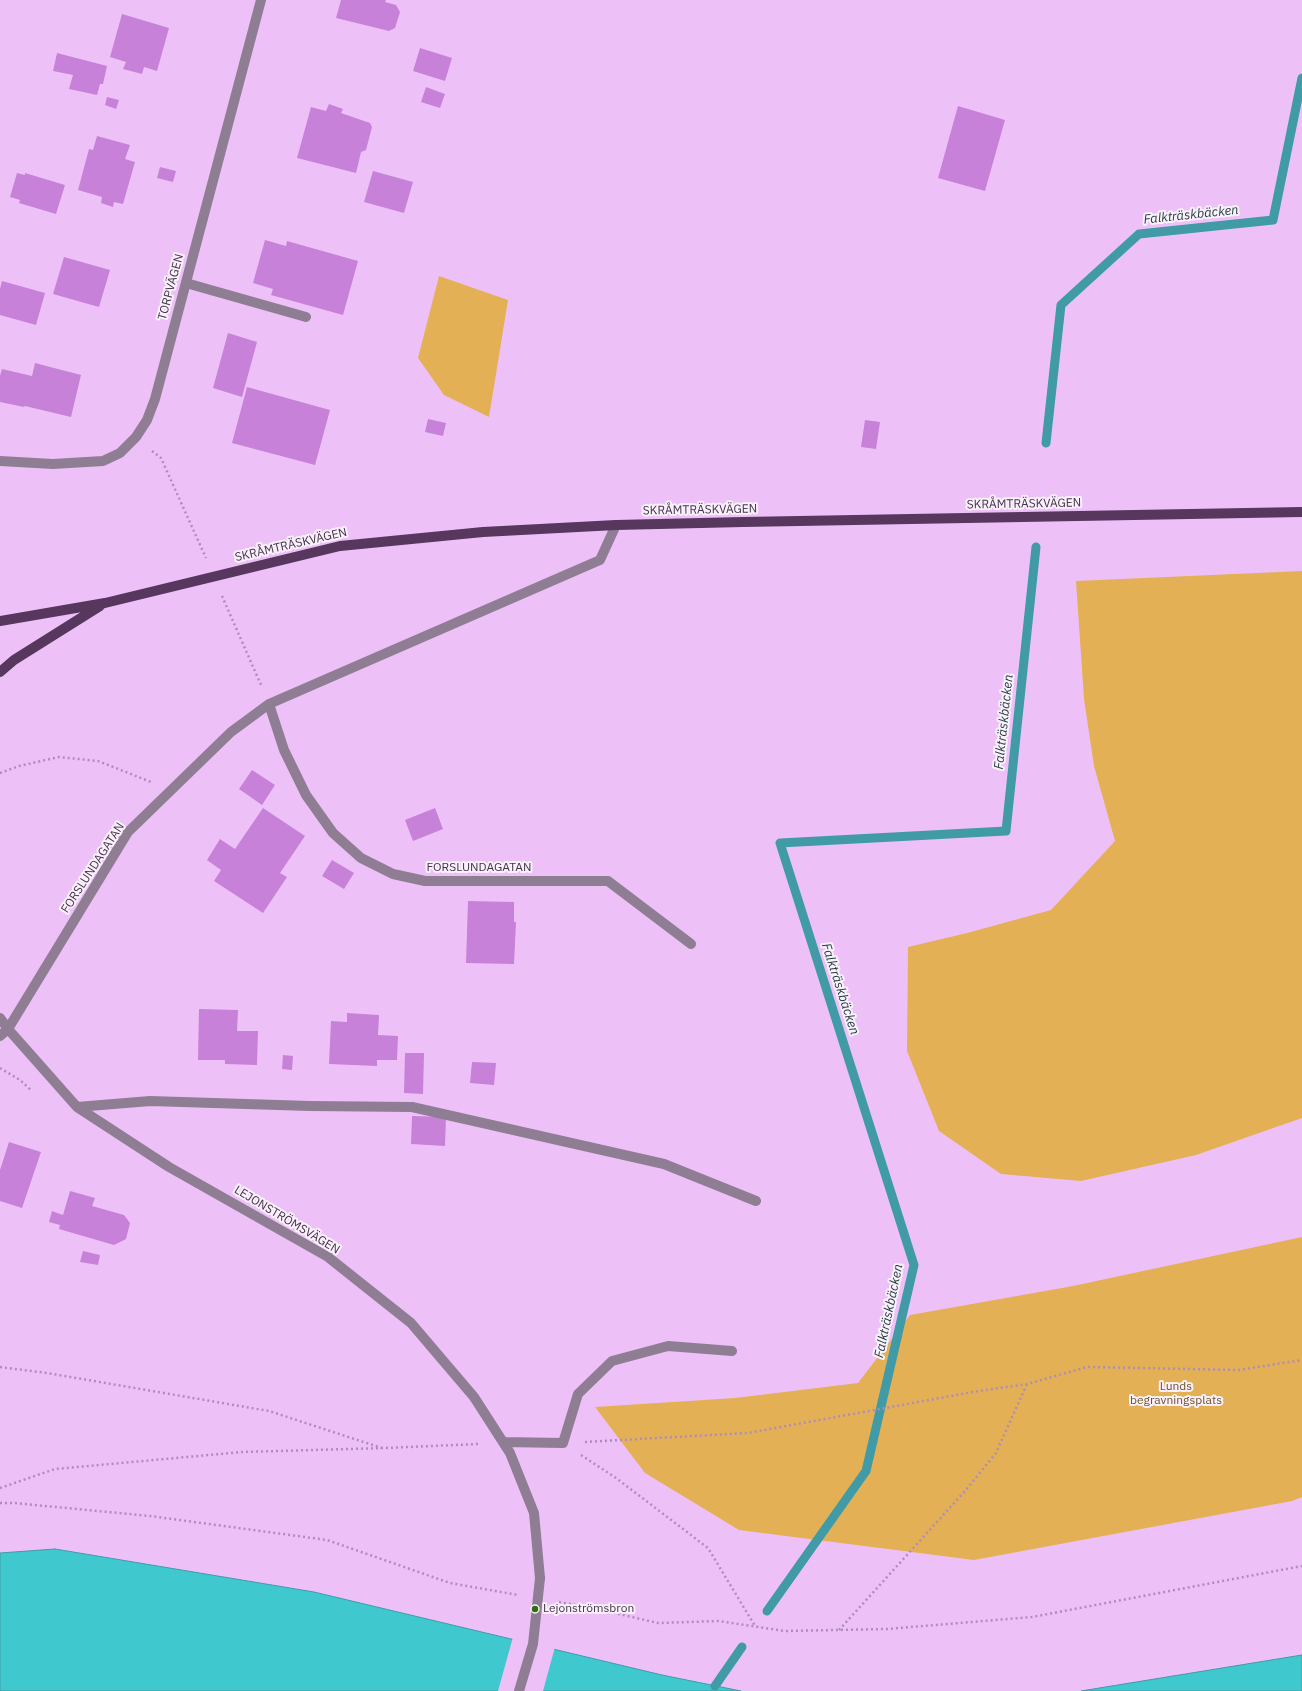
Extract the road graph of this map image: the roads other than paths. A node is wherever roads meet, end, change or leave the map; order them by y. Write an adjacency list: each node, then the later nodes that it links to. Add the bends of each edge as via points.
1 (261, 0): 2 (street, TORPVÄGEN)
2 (186, 284): 3 (street); 4 (street, TORPVÄGEN, via 155,398 147,420 136,438 120,453 103,461 53,464)
3 (306, 317)
4 (0, 461)
5 (1302, 512): 6 (main road, SKRÅMTRÄSKVÄGEN)
6 (616, 525): 7 (main road, SKRÅMTRÄSKVÄGEN, via 483,532 340,546); 10 (street, FORSLUNDAGATAN, via 600,560)
7 (106, 603): 8 (main road, SKRÅMTRÄSKVÄGEN); 9 (main road, SKRÅMTRÄSKVÄGEN, via 14,660)
8 (0, 621)
9 (0, 672)
10 (269, 704): 11 (street, FORSLUNDAGATAN, via 284,750 306,795 333,833 361,858 393,874 426,882 608,881); 13 (street, FORSLUNDAGATAN, via 231,732 128,832)
11 (691, 944)
12 (0, 1018): 13 (street, LEJONSTRÖMSVÄGEN)
13 (4, 1032): 14 (street, LEJONSTRÖMSVÄGEN)
14 (78, 1107): 15 (street, via 150,1101 412,1107 664,1164); 17 (street, LEJONSTRÖMSVÄGEN, via 169,1167 328,1257 411,1322 474,1397)
15 (756, 1201)
16 (732, 1351): 17 (street, via 668,1346 612,1361 578,1394 563,1443)
17 (503, 1442): 18 (street, LEJONSTRÖMSVÄGEN, bridge, via 510,1453 534,1513 540,1578 533,1644)
18 (519, 1691)

